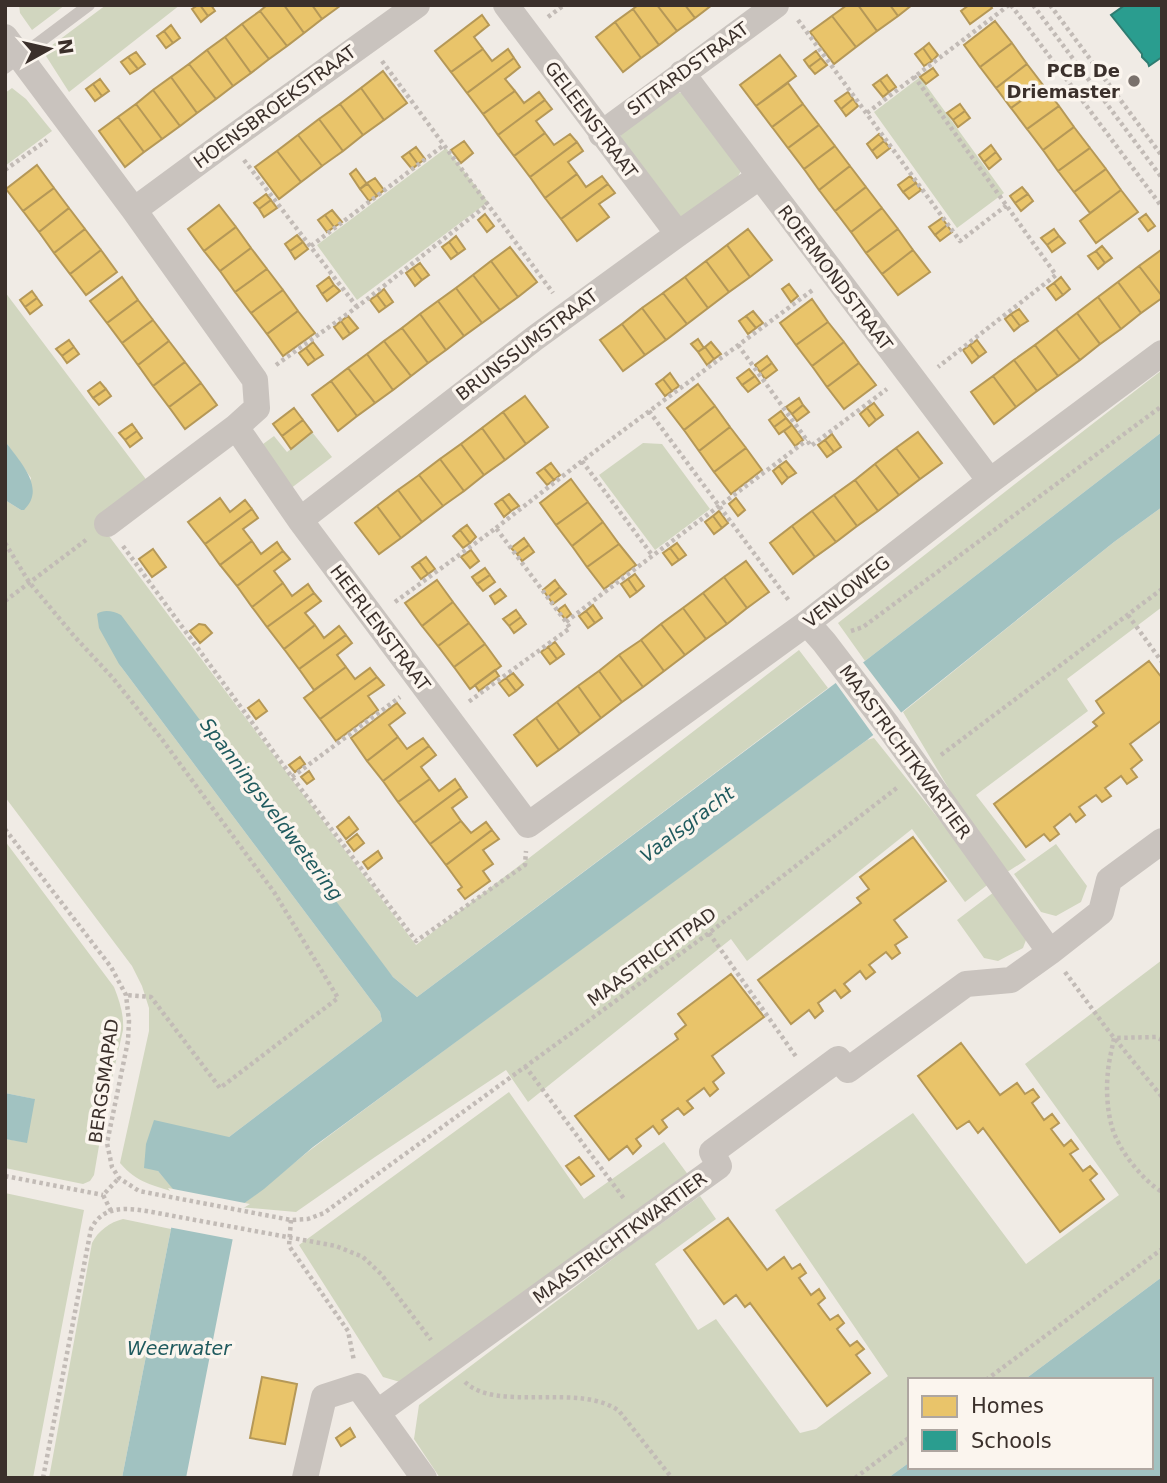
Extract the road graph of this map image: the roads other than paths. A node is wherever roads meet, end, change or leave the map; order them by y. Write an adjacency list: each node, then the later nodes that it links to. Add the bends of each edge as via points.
1 (89, 5): 5 (lane)
2 (416, 5): 9 (street, HOENSBROEKSTRAAT)
3 (506, 5): 7 (street, GELEENSTRAAT)
4 (785, 11): 6 (street, SITTARDSTRAAT)
5 (10, 54): 9 (street, via 70,123)
6 (682, 73): 7 (street, SITTARDSTRAAT); 8 (street, ROERMONDSTRAAT)
7 (601, 134): 10 (street, GELEENSTRAAT)
8 (759, 177): 10 (street, BRUNSSUMSTRAAT); 13 (street, ROERMONDSTRAAT)
9 (134, 210): 12 (street, via 255,380 257,408)
10 (678, 234): 14 (street, BRUNSSUMSTRAAT, via 534,338)
11 (1162, 354): 13 (street, VENLOWEG)
12 (236, 427): 14 (street, HEERLENSTRAAT); 15 (street)
13 (990, 481): 16 (street, VENLOWEG)
14 (300, 520): 17 (street, HEERLENSTRAAT)
15 (107, 524)
16 (816, 632): 17 (street, VENLOWEG); 19 (street, MAASTRICHTKWARTIER)
17 (528, 825)
18 (1162, 841): 19 (street, MAASTRICHTKWARTIER, via 1109,880 1101,912)
19 (1050, 952): 20 (street, MAASTRICHTKWARTIER, via 1010,980 966,984 848,1070 838,1059 712,1152 719,1166)
20 (378, 1412): 21 (street, via 358,1386 324,1397); 22 (street)
21 (305, 1478)
22 (424, 1478)

